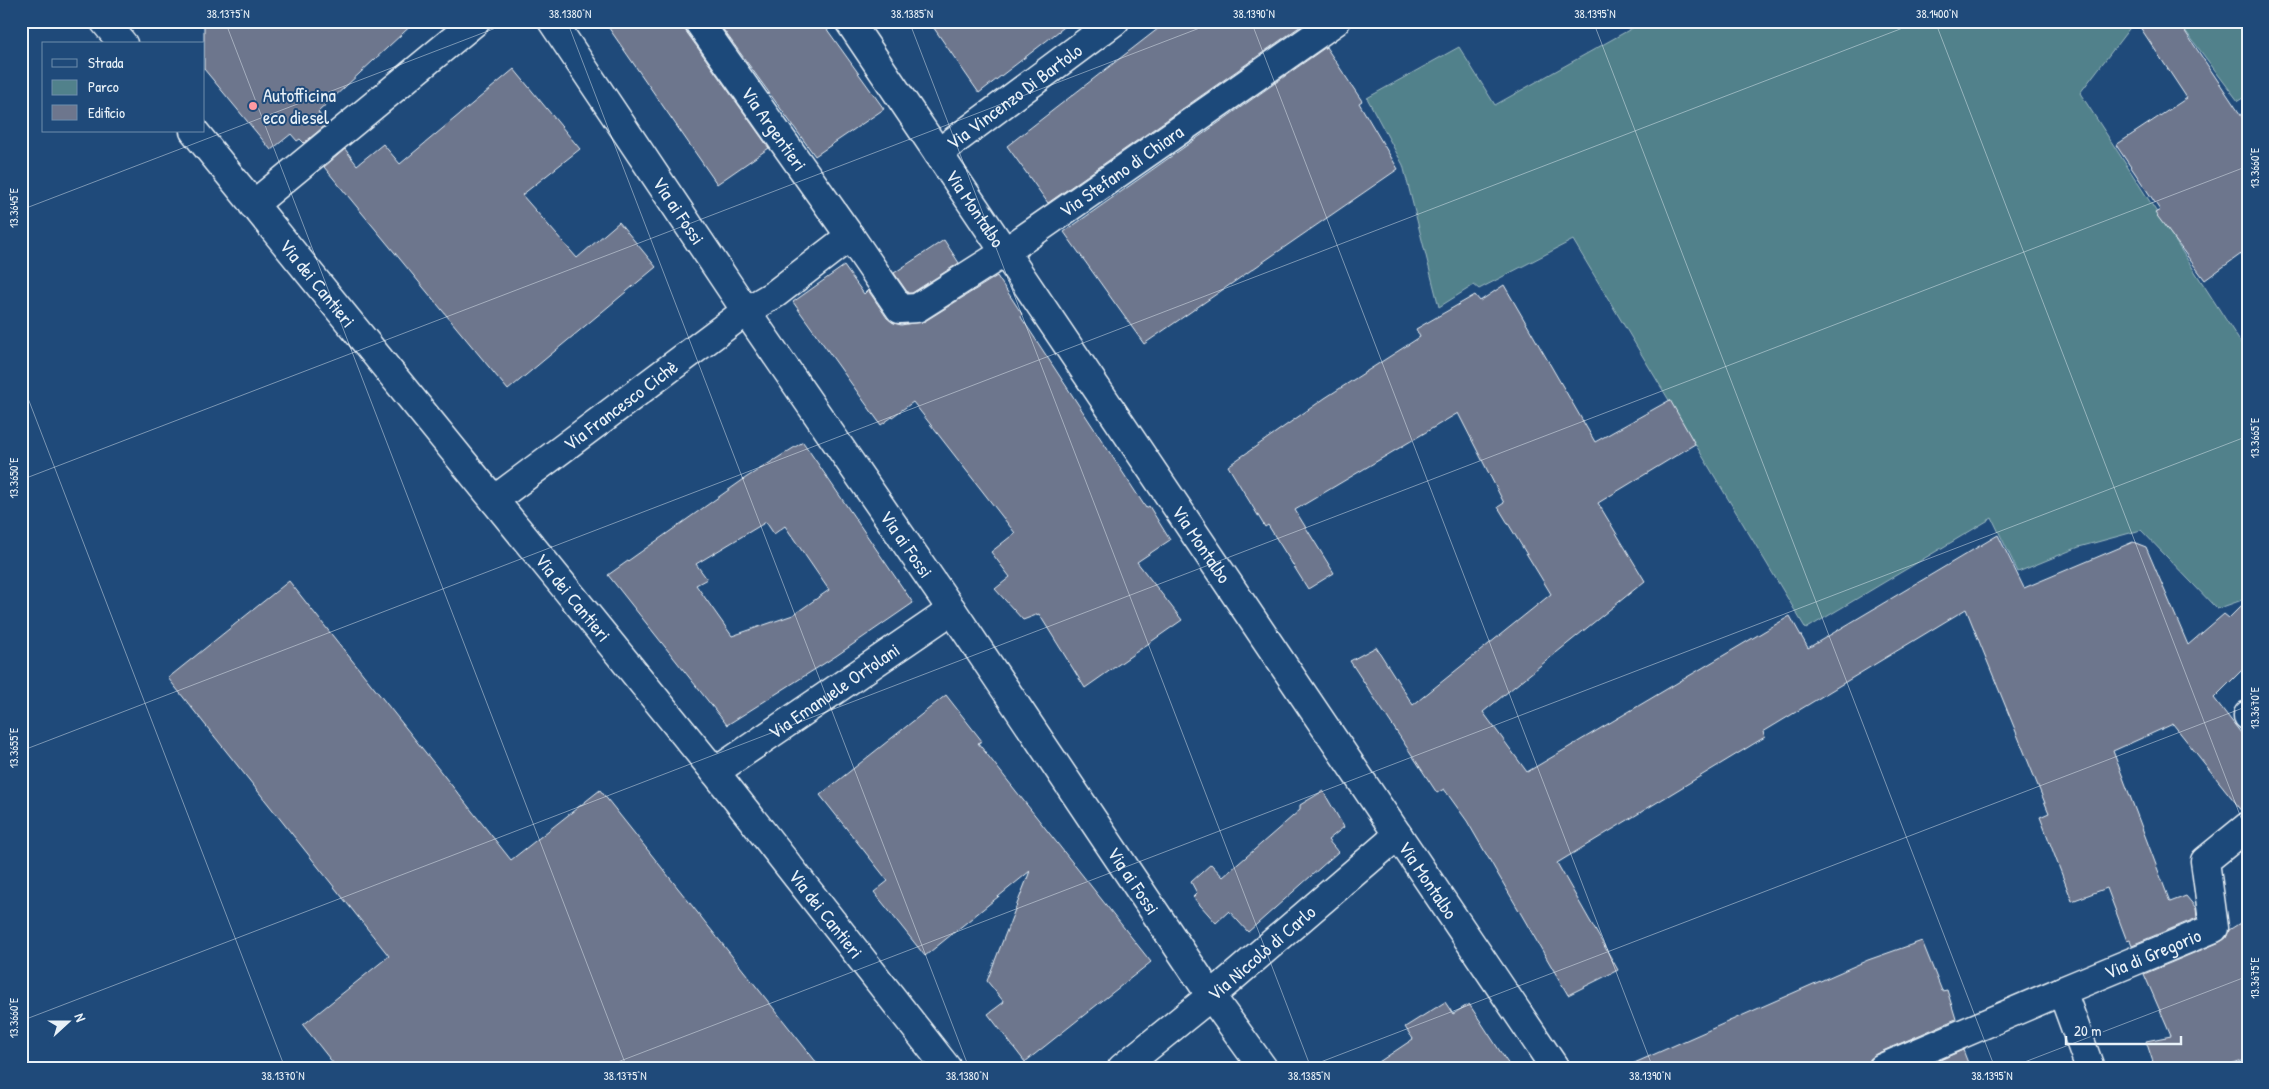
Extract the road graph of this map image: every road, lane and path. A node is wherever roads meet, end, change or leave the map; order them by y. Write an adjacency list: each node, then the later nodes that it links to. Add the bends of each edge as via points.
1 (104, 21): 8 (street)
2 (476, 21): 11 (street)
3 (552, 21): 15 (street, Via ai Fossi)
4 (698, 21): 12 (street, Via Argentieri)
5 (849, 21): 10 (street, Via Montalbo)
6 (1336, 21): 13 (street, Via Stefano di Chiara)
7 (1101, 25): 10 (street, Via Vincenzo Di Bartolo)
8 (121, 42)
9 (195, 132): 11 (street, Via dei Cantieri)
10 (938, 153): 13 (street, Via Montalbo)
11 (253, 204): 16 (street, Via dei Cantieri)
12 (850, 236): 14 (street, Via Argentieri); 15 (street, Via Francesco Cichè)
13 (1005, 252): 14 (street, Via Stefano di Chiara, via 917,308); 20 (street, Via Montalbo)
14 (900, 309)
15 (746, 312): 16 (street, Via Francesco Cichè); 17 (street, Via ai Fossi)
16 (494, 500): 18 (street, Via dei Cantieri)
17 (952, 610): 18 (street, Via Emanuele Ortolani); 22 (street, Via ai Fossi)
18 (714, 772): 23 (street, Via dei Cantieri)
19 (2248, 826): 21 (street, Via di Gregorio, via 2205,861 2214,928)
20 (1398, 835): 22 (street, Via Niccolò di Carlo); 26 (street, Via Montalbo)
21 (2062, 991): 27 (street, Via di Gregorio); 28 (street)
22 (1212, 996): 24 (street, Via Niccolò di Carlo); 25 (street, Via ai Fossi)
23 (948, 1068)
24 (1122, 1068)
25 (1262, 1068)
26 (1555, 1068)
27 (1882, 1068)
28 (2090, 1068)

